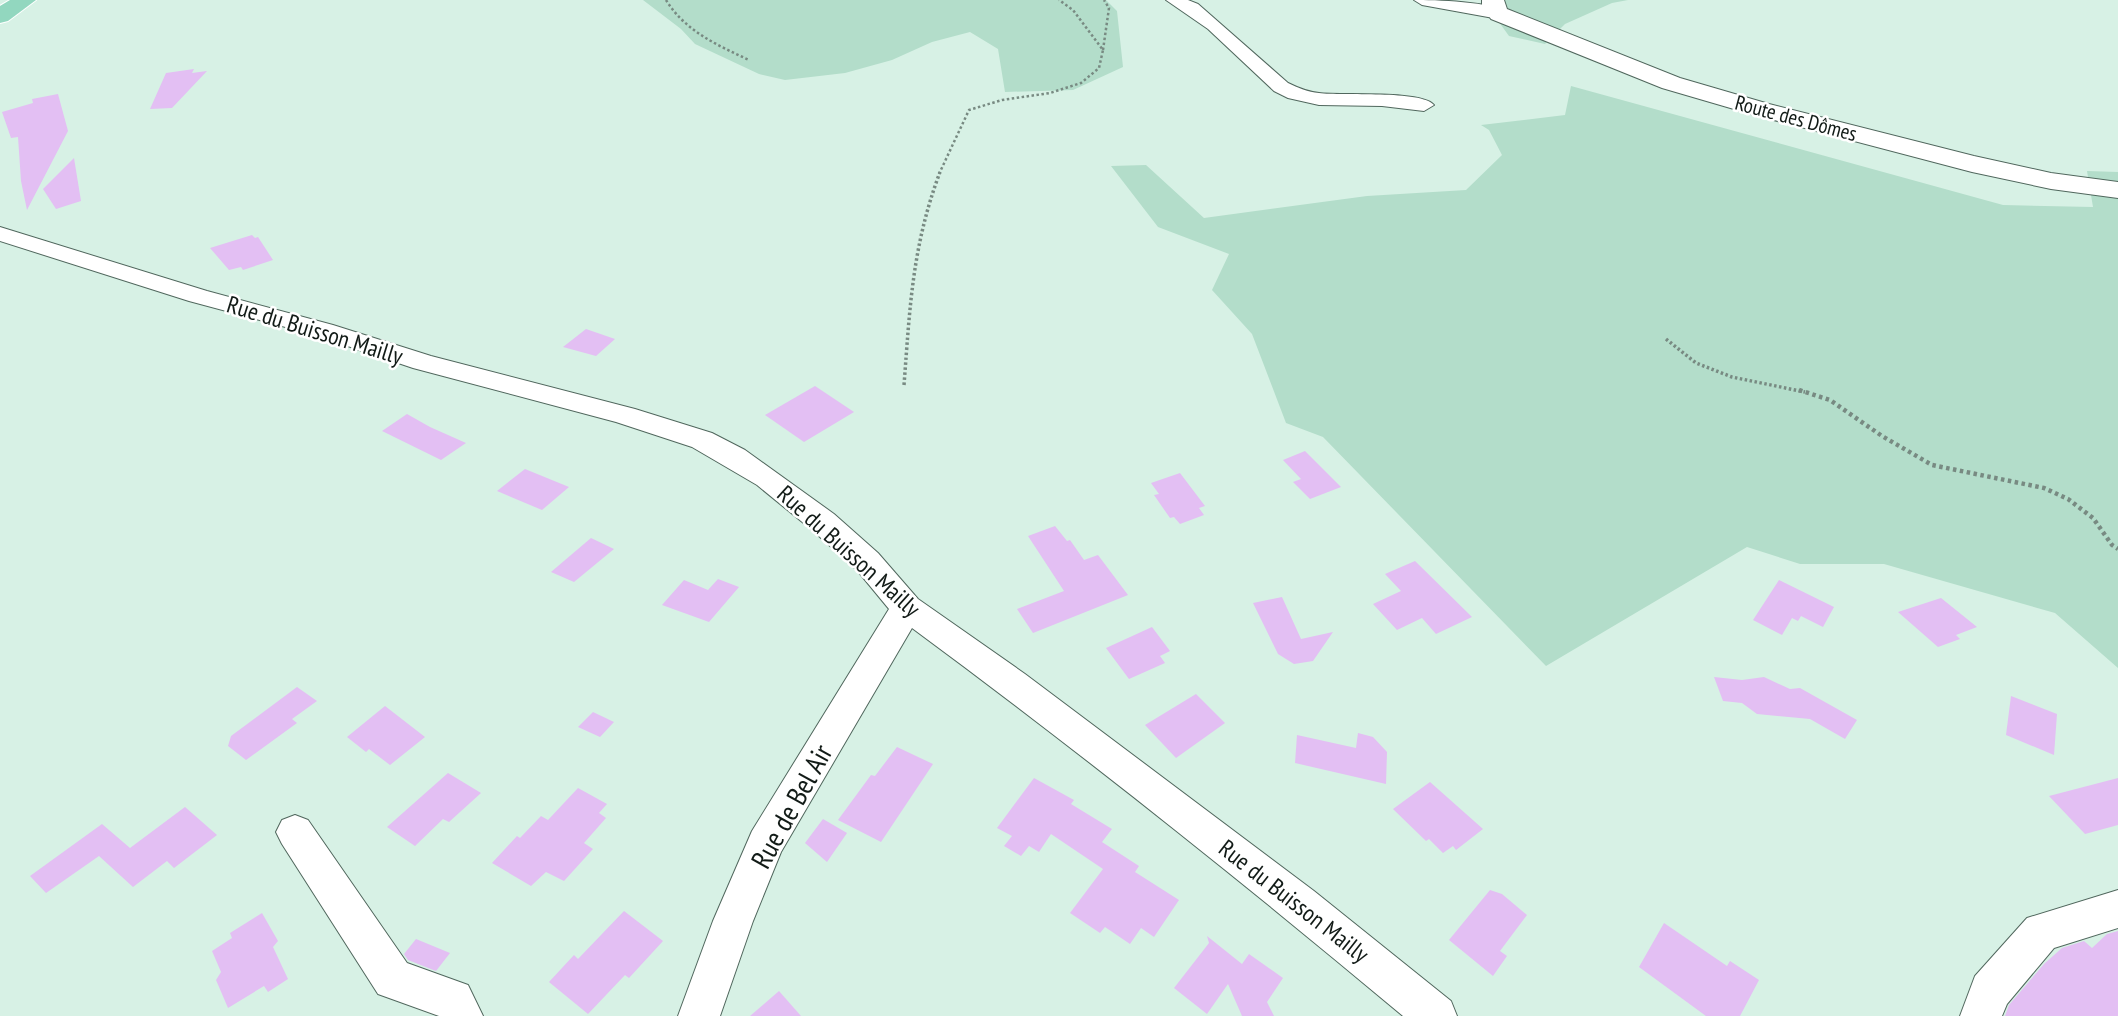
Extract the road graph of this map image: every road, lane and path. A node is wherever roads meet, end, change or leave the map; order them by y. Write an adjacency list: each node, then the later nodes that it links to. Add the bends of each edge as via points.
1 (25, 0): 8 (main road)
2 (666, 0): 10 (path, via 672,12 697,33)
3 (1059, 0): 9 (path, via 1073,10)
4 (1104, 0): 9 (path, via 1109,8)
5 (1174, 0): 11 (street, via 1214,25 1281,87 1295,94 1319,100)
6 (1422, 0): 7 (street)
7 (1496, 7): 12 (street, Route des Dômes, via 1671,83 1972,164)
8 (0, 16)
9 (1103, 50): 15 (path, via 1099,68 1081,83 969,110 927,207 911,282)
10 (750, 60)
11 (1424, 105)
12 (2118, 190)
13 (0, 234): 17 (street, Rue du Buisson Mailly, via 422,362 702,440 766,478 823,522 867,561)
14 (1666, 339): 16 (path, via 1696,363 1732,377 1830,400 1932,465 2044,488 2068,499 2093,518)
15 (904, 385)
16 (2118, 549)
17 (907, 608): 21 (street, Rue de Bel Air, via 766,843); 22 (street, Rue du Buisson Mailly, via 1290,896)
18 (295, 832): 20 (street, via 393,979 453,1000)
19 (2118, 909): 23 (street, via 2041,932 1990,990)
20 (462, 1016)
21 (699, 1016)
22 (1436, 1016)
23 (1980, 1016)

